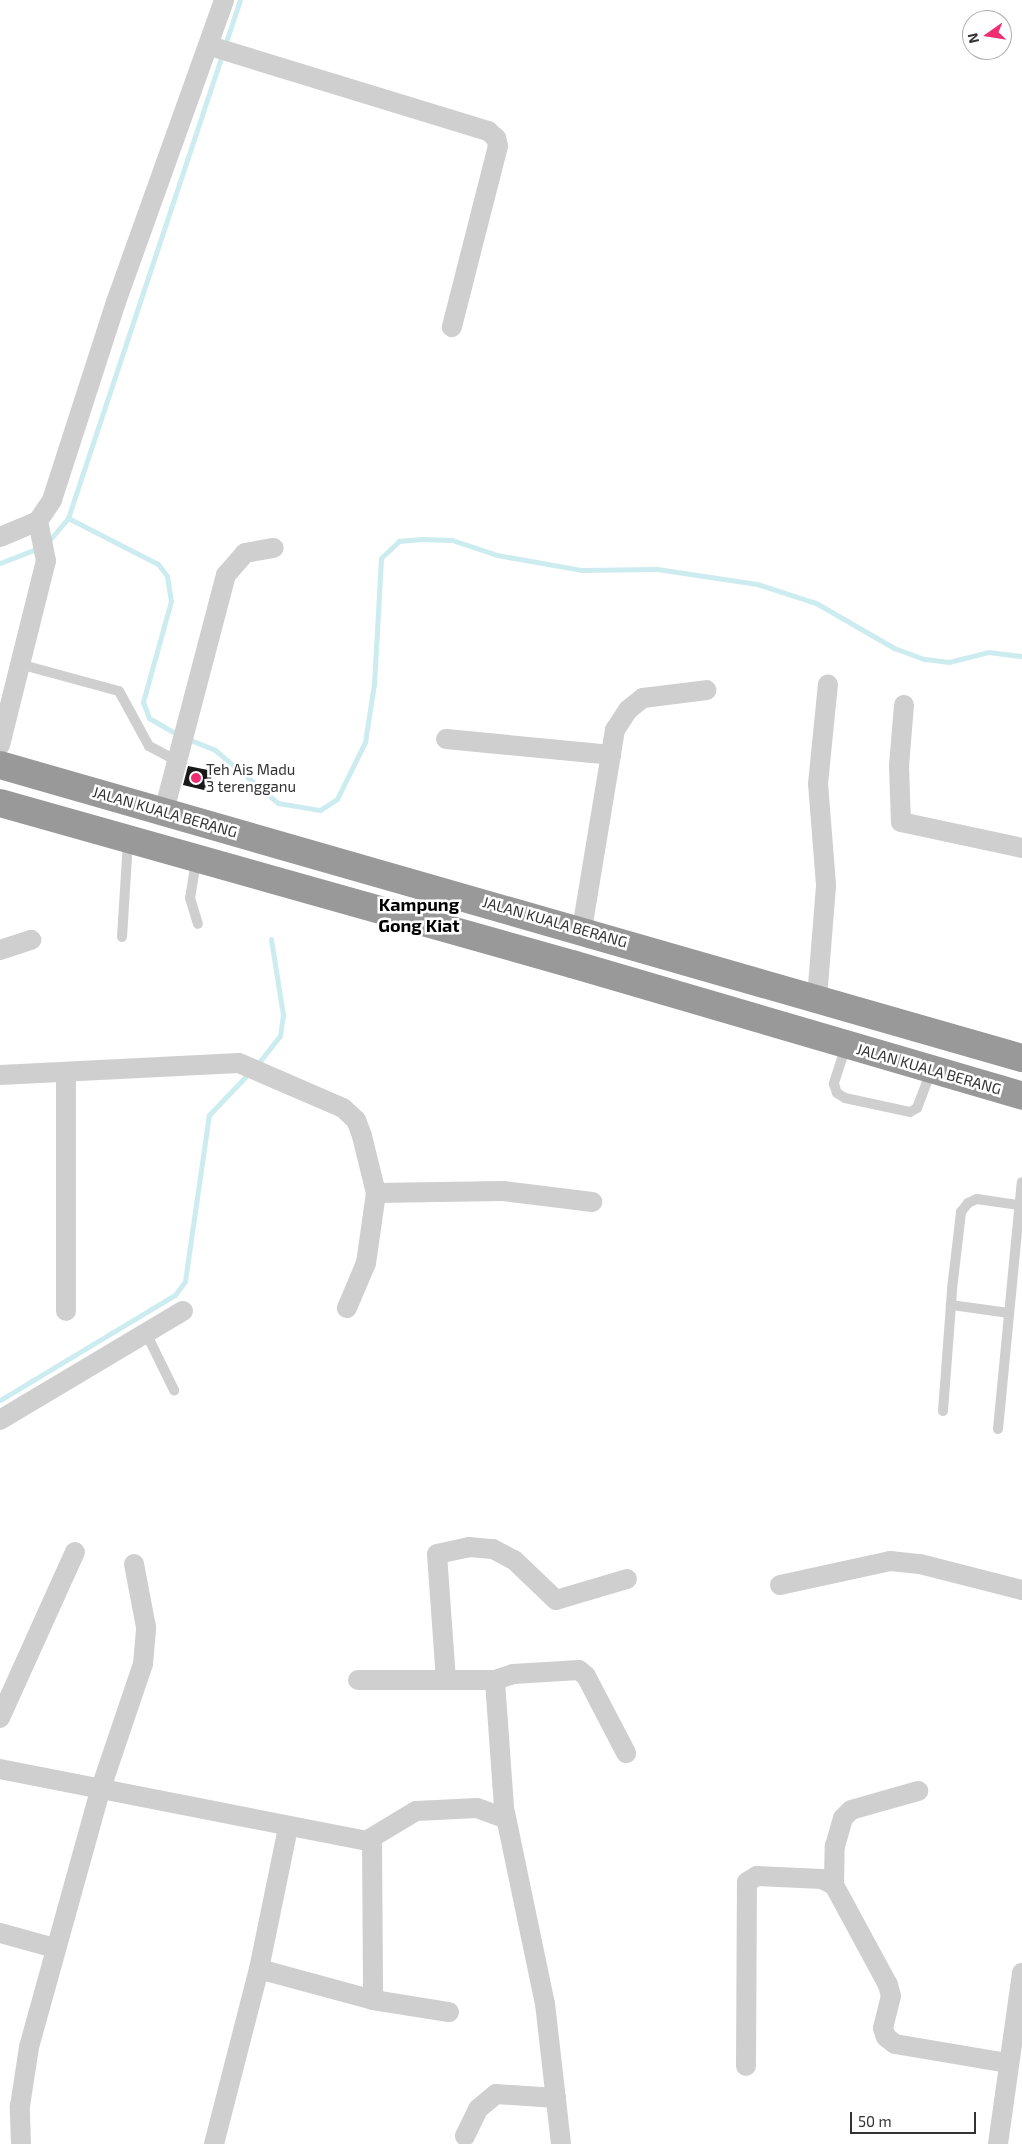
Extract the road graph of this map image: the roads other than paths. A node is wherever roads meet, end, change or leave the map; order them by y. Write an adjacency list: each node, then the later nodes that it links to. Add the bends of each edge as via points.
1 (224, 0): 2 (street)
2 (214, 47): 3 (street, via 488,131 496,138 498,146); 4 (street, via 116,302 52,500)
3 (452, 327)
4 (40, 525): 5 (street); 7 (street, via 46,561)
5 (0, 538)
6 (274, 548): 13 (street, via 245,553 226,575)
7 (23, 664): 12 (street); 13 (lane, via 119,691 149,746)
8 (828, 684): 26 (street, via 818,784 826,885)
9 (707, 690): 14 (street, via 653,695 635,703 615,730)
10 (904, 705): 19 (street, via 899,766 901,822)
11 (446, 739): 14 (street)
12 (0, 745)
13 (179, 753): 17 (street)
14 (611, 755): 22 (street)
15 (0, 765): 17 (highway, JALAN KUALA BERANG)
16 (0, 803): 18 (highway, JALAN KUALA BERANG)
17 (164, 811): 22 (highway, JALAN KUALA BERANG)
18 (128, 841): 20 (highway, JALAN KUALA BERANG); 23 (lane)
19 (1022, 848)
20 (196, 861): 21 (lane, via 190,898); 27 (highway, JALAN KUALA BERANG, via 572,964)
21 (198, 924)
22 (582, 929): 26 (highway, JALAN KUALA BERANG)
23 (122, 937)
24 (31, 940): 25 (street)
25 (0, 950)
26 (817, 998): 27 (highway, via 816,1020); 28 (highway, JALAN KUALA BERANG)
27 (842, 1044): 29 (highway, JALAN KUALA BERANG); 29 (lane, via 834,1084 837,1093 845,1098 910,1112 921,1100)
28 (1022, 1058)
29 (931, 1070): 32 (highway, JALAN KUALA BERANG)
30 (66, 1072): 31 (street); 34 (street, via 239,1063 343,1108 356,1120); 40 (street)
31 (0, 1075)
32 (1022, 1096)
33 (1022, 1182): 36 (lane)
34 (376, 1193): 35 (street, via 503,1191); 38 (street, via 366,1263)
35 (592, 1202)
36 (1018, 1205): 37 (lane, via 977,1199 968,1203 961,1212); 41 (lane)
37 (951, 1305): 41 (lane); 44 (lane)
38 (347, 1308)
39 (183, 1310): 42 (street)
40 (66, 1311)
41 (1009, 1313): 46 (lane)
42 (146, 1333): 43 (lane); 45 (street)
43 (174, 1390)
44 (943, 1412)
45 (0, 1420)
46 (998, 1429)
47 (75, 1552): 55 (street)
48 (134, 1564): 58 (street, via 144,1605 145,1656)
49 (627, 1579): 53 (street, via 556,1600 514,1560 493,1549 469,1547 437,1554)
50 (780, 1585): 51 (street, via 890,1562 920,1564)
51 (1022, 1590)
52 (358, 1680): 53 (street)
53 (446, 1680): 54 (street)
54 (495, 1680): 56 (street, via 513,1674 579,1670 586,1676); 60 (street)
55 (0, 1718)
56 (626, 1753)
57 (0, 1769): 58 (street)
58 (101, 1788): 61 (street); 65 (street)
59 (918, 1791): 63 (street, via 851,1810 843,1818 835,1846)
60 (505, 1818): 62 (street, via 477,1808 416,1811 399,1818); 73 (street, via 545,2004)
61 (288, 1828): 62 (street); 66 (street)
62 (372, 1841): 68 (street)
63 (834, 1885): 71 (street, via 888,1985 891,1996 883,2028 886,2037 895,2044); 72 (street, via 822,1879 757,1876 747,1882)
64 (0, 1933): 65 (street)
65 (55, 1948): 75 (street, via 22,2078)
66 (259, 1969): 68 (street); 76 (street)
67 (1022, 1973): 70 (street)
68 (374, 2000): 69 (street)
69 (449, 2012)
70 (1018, 2021): 71 (street)
71 (1007, 2063): 78 (street)
72 (746, 2066)
73 (556, 2098): 74 (street, via 496,2094 478,2109); 77 (street)
74 (465, 2136)
75 (22, 2144)
76 (214, 2144)
77 (561, 2144)
78 (998, 2144)

